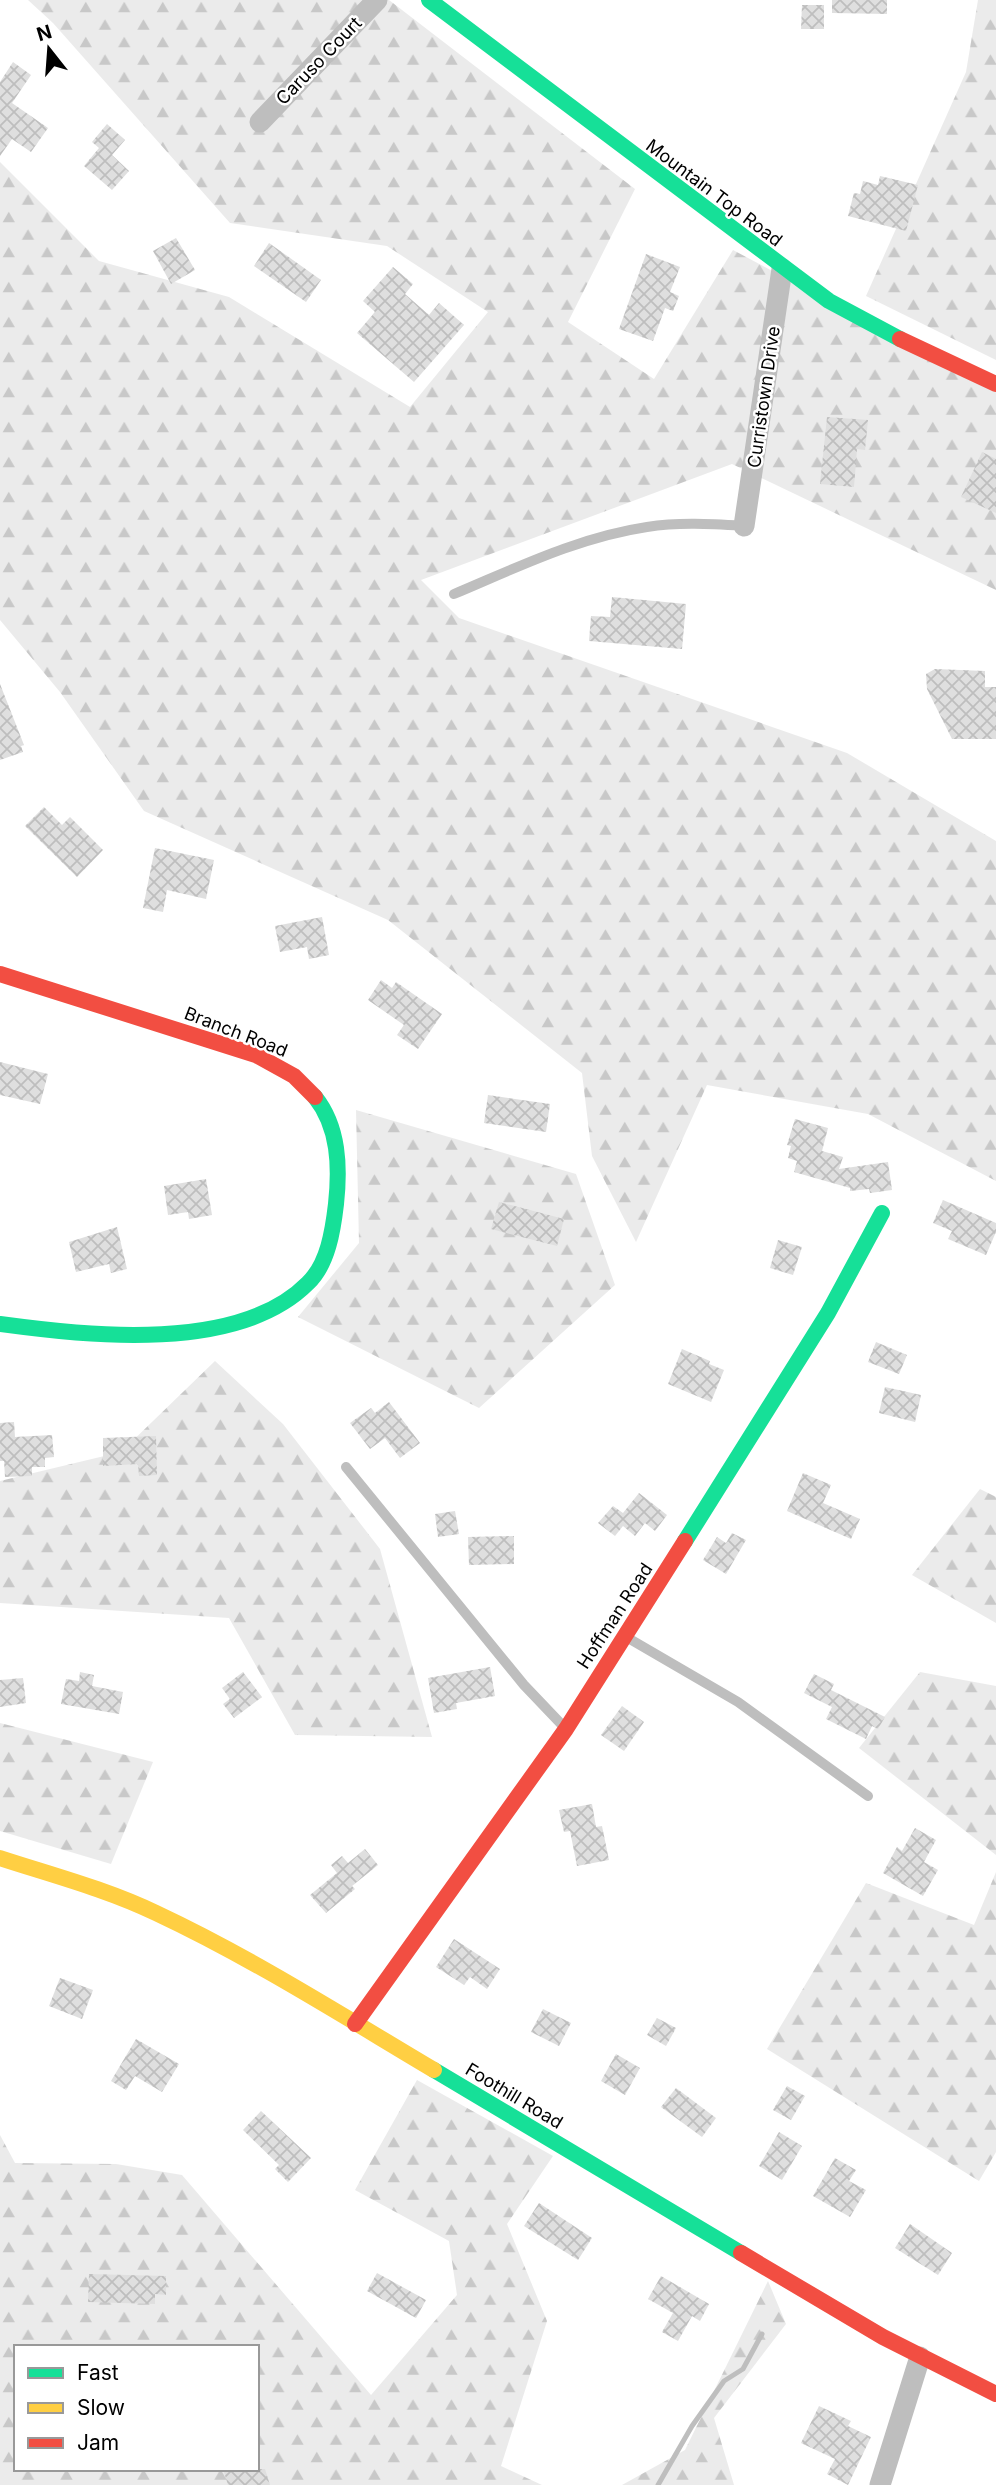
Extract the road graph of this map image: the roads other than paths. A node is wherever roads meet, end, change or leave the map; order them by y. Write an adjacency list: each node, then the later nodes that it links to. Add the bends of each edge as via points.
1 (377, 0): 3 (street, Caruso Court)
2 (429, 0): 4 (street, Mountain Top Road)
3 (260, 122)
4 (782, 268): 5 (street, Mountain Top Road, via 865,322); 6 (street, Curristown Drive)
5 (996, 384)
6 (744, 526): 7 (lane, via 648,526 603,535)
7 (454, 594)
8 (0, 974): 10 (street, Branch Road, via 228,1045 292,1074 325,1110 338,1143 340,1165 327,1251 312,1280 279,1306 240,1322 206,1329 106,1335)
9 (882, 1213): 12 (street, Hoffman Road, via 828,1313)
10 (0, 1324)
11 (346, 1467): 13 (lane, via 524,1685)
12 (625, 1636): 13 (street, Hoffman Road); 14 (lane, via 738,1702)
13 (566, 1729): 16 (street, Hoffman Road)
14 (868, 1796)
15 (0, 1858): 16 (street, Foothill Road, via 156,1913)
16 (355, 2024): 17 (street, Foothill Road)
17 (920, 2357): 18 (street, Foothill Road); 19 (street)
18 (996, 2394)
19 (880, 2485)

